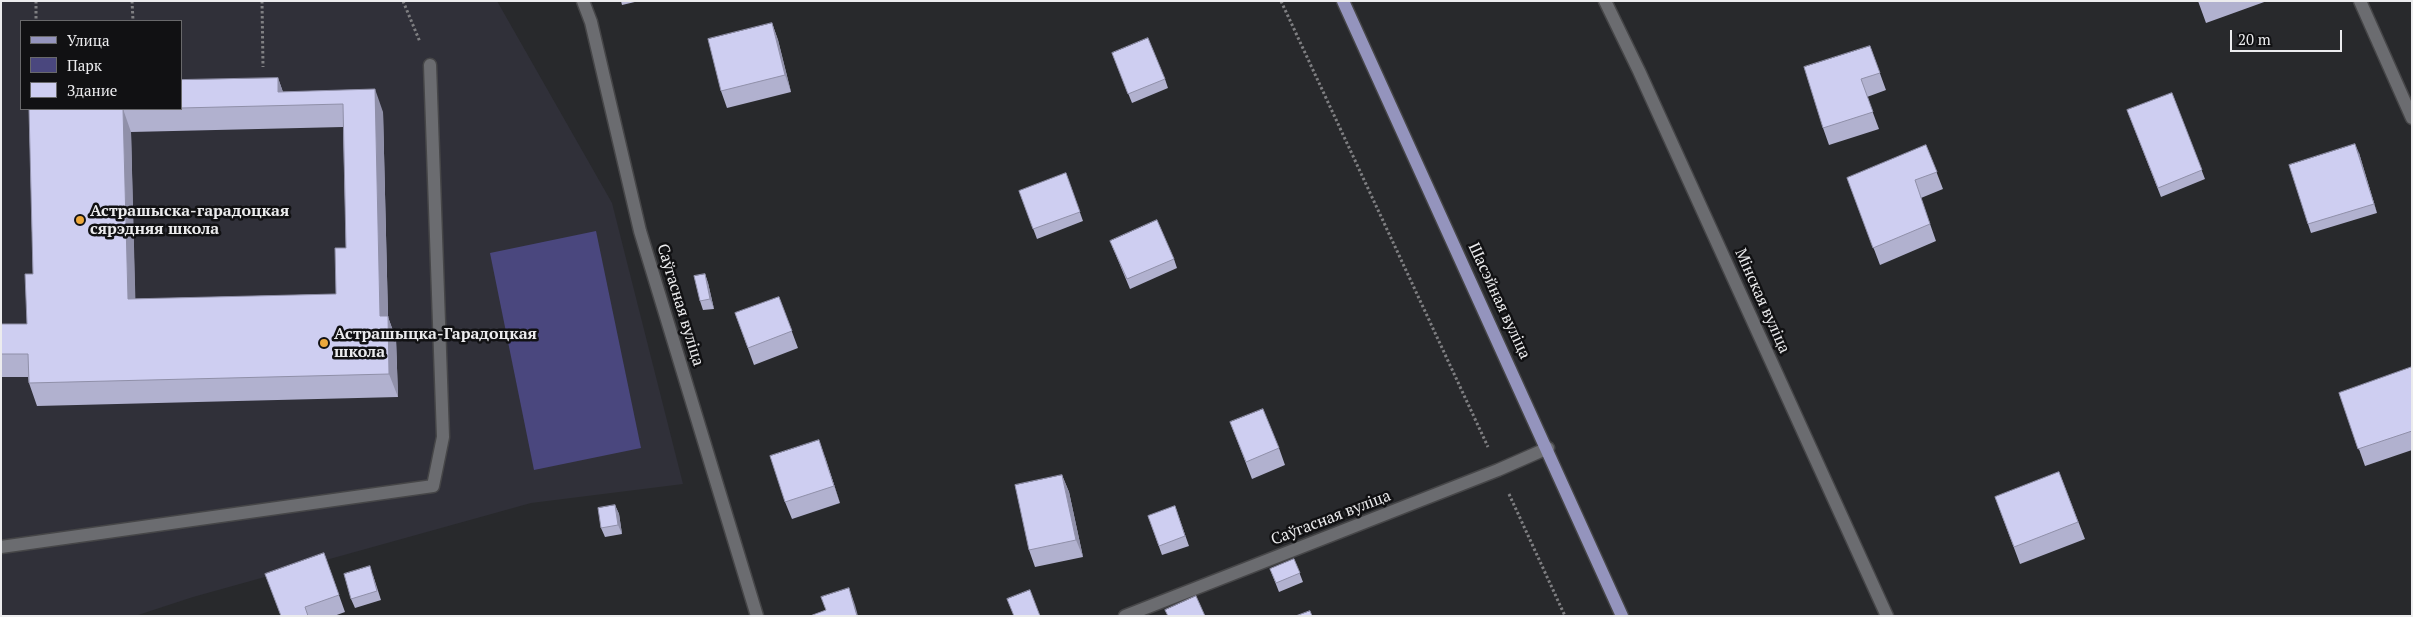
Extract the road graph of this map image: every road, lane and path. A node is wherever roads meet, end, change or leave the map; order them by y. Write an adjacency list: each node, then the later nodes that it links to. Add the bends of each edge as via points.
1 (36, 1): 10 (path)
2 (132, 1): 11 (path)
3 (262, 1): 13 (path)
4 (402, 1): 12 (path)
5 (583, 1): 18 (street, Саўгасная вуліца, via 591,22 640,231)
6 (1281, 1): 16 (path)
7 (1344, 1): 15 (main road, Шасэйная вуліца)
8 (1605, 1): 22 (street, Мінская вуліца)
9 (2360, 1): 14 (street)
10 (36, 20)
11 (133, 20)
12 (430, 65): 17 (street, via 443,437 432,486)
13 (263, 67)
14 (2412, 118)
15 (1548, 448): 16 (street, Саўгасная вуліца); 21 (main road, Шасэйная вуліца)
16 (1498, 470): 19 (street, Саўгасная вуліца); 20 (path)
17 (1, 546)
18 (757, 616)
19 (1125, 616)
20 (1565, 616)
21 (1622, 616)
22 (1887, 616)

